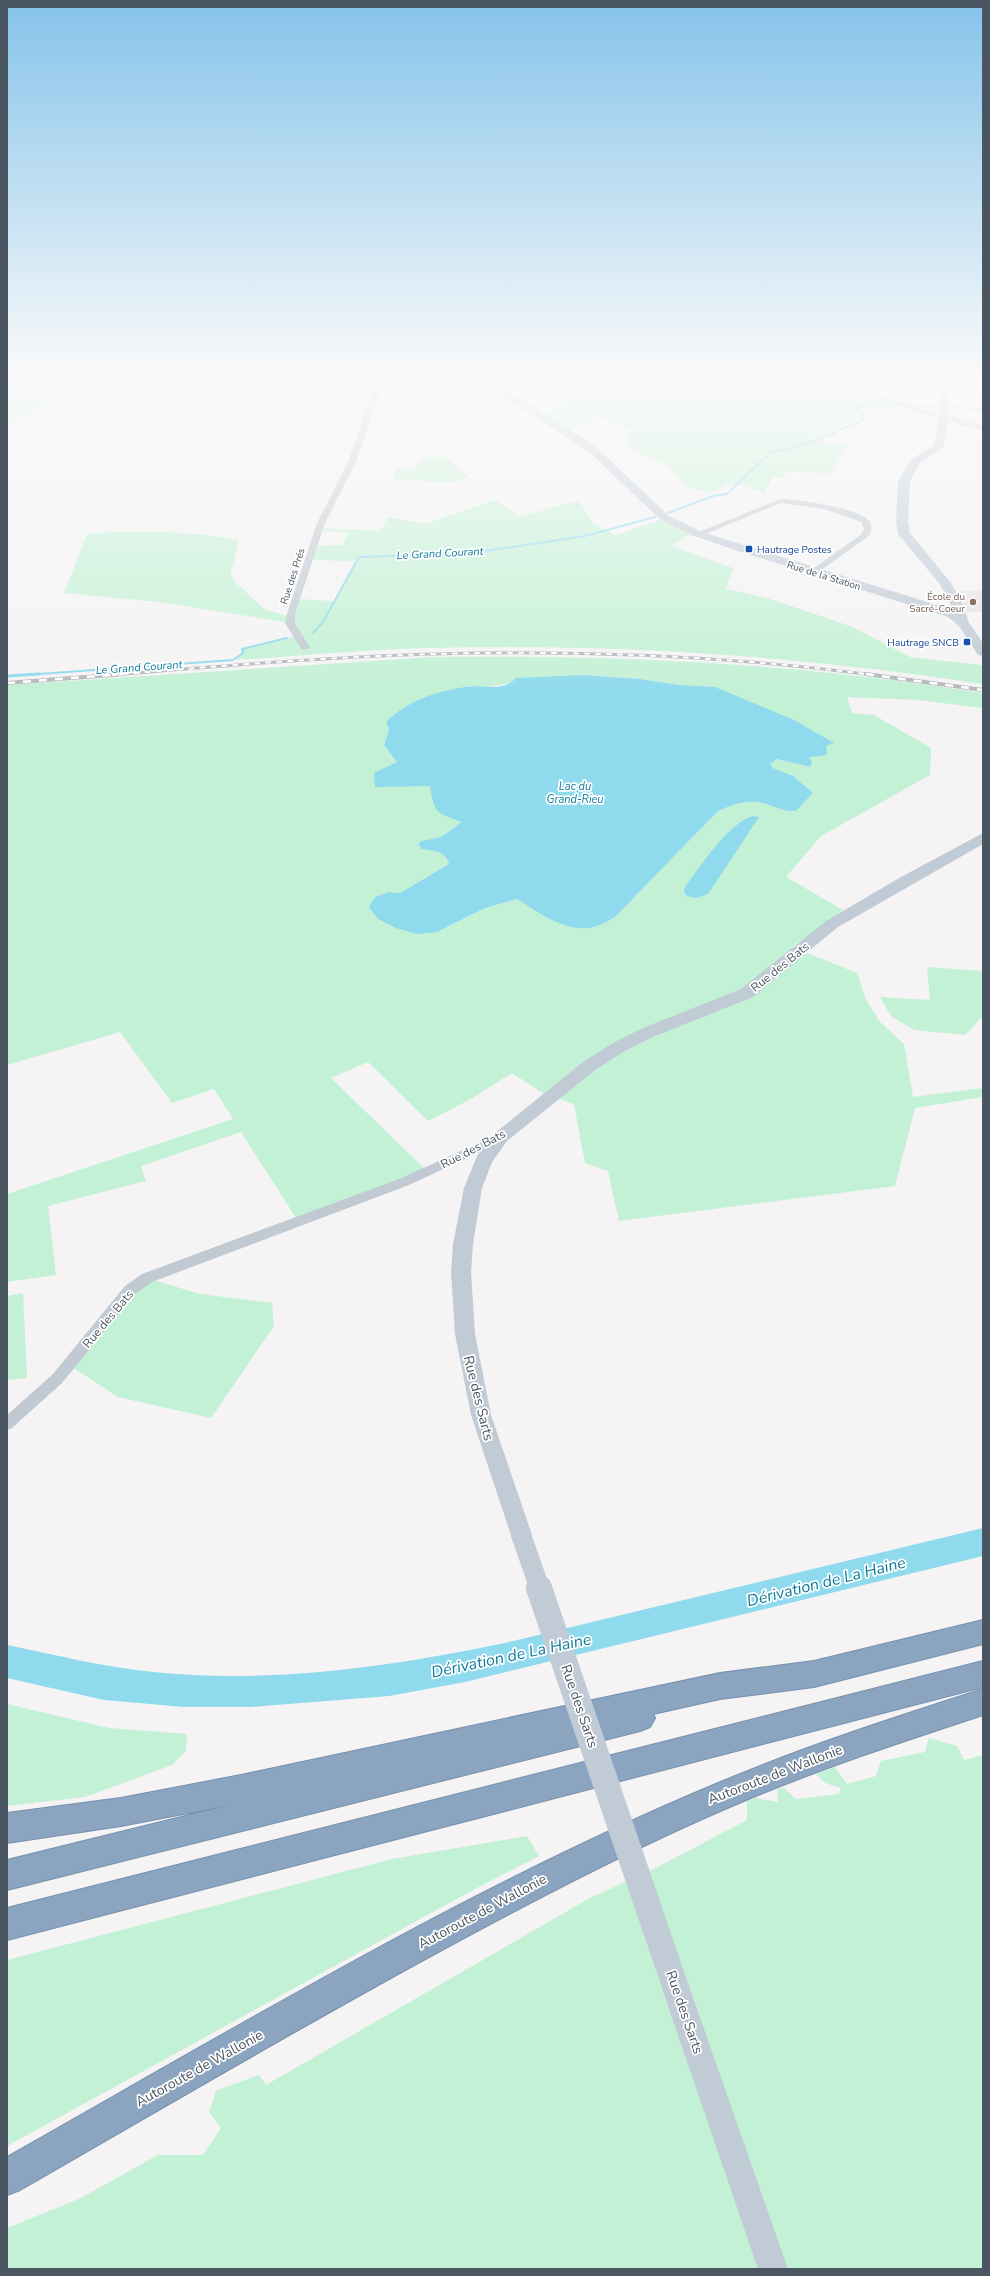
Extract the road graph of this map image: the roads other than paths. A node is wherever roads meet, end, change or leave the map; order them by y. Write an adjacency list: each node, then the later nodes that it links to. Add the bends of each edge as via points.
1 (342, 482): 7 (street, Rue des Prés, via 321,523 290,623)
2 (627, 482): 4 (street, Rue de la Station, via 660,514)
3 (904, 482): 6 (street, via 904,534 945,583 958,607)
4 (698, 534): 5 (street, Rue de la Station); 5 (street, via 780,500 855,515 865,521 868,529 866,535)
5 (814, 572): 6 (street, Rue de la Station, via 934,607 952,614)
6 (963, 623): 8 (street)
7 (305, 648)
8 (983, 652)
9 (983, 837): 10 (street, Rue des Bats, via 832,924 747,993 649,1032 619,1047 589,1066)
10 (501, 1137): 11 (street, Rue des Bats, via 404,1182 147,1278 130,1290 57,1379); 20 (street, Rue des Sarts, bridge, via 484,1160 473,1188 466,1215 461,1272 465,1334 481,1415)
11 (7, 1424)
12 (983, 1632): 13 (highway)
13 (814, 1674): 16 (highway, via 720,1686 242,1789 121,1812); 17 (highway)
14 (983, 1674): 18 (highway)
15 (983, 1702): 19 (highway, Autoroute de Wallonie, via 845,1747 704,1802 638,1831 526,1887 381,1965)
16 (7, 1828)
17 (7, 1875)
18 (7, 1924)
19 (7, 2177)
20 (773, 2269)

